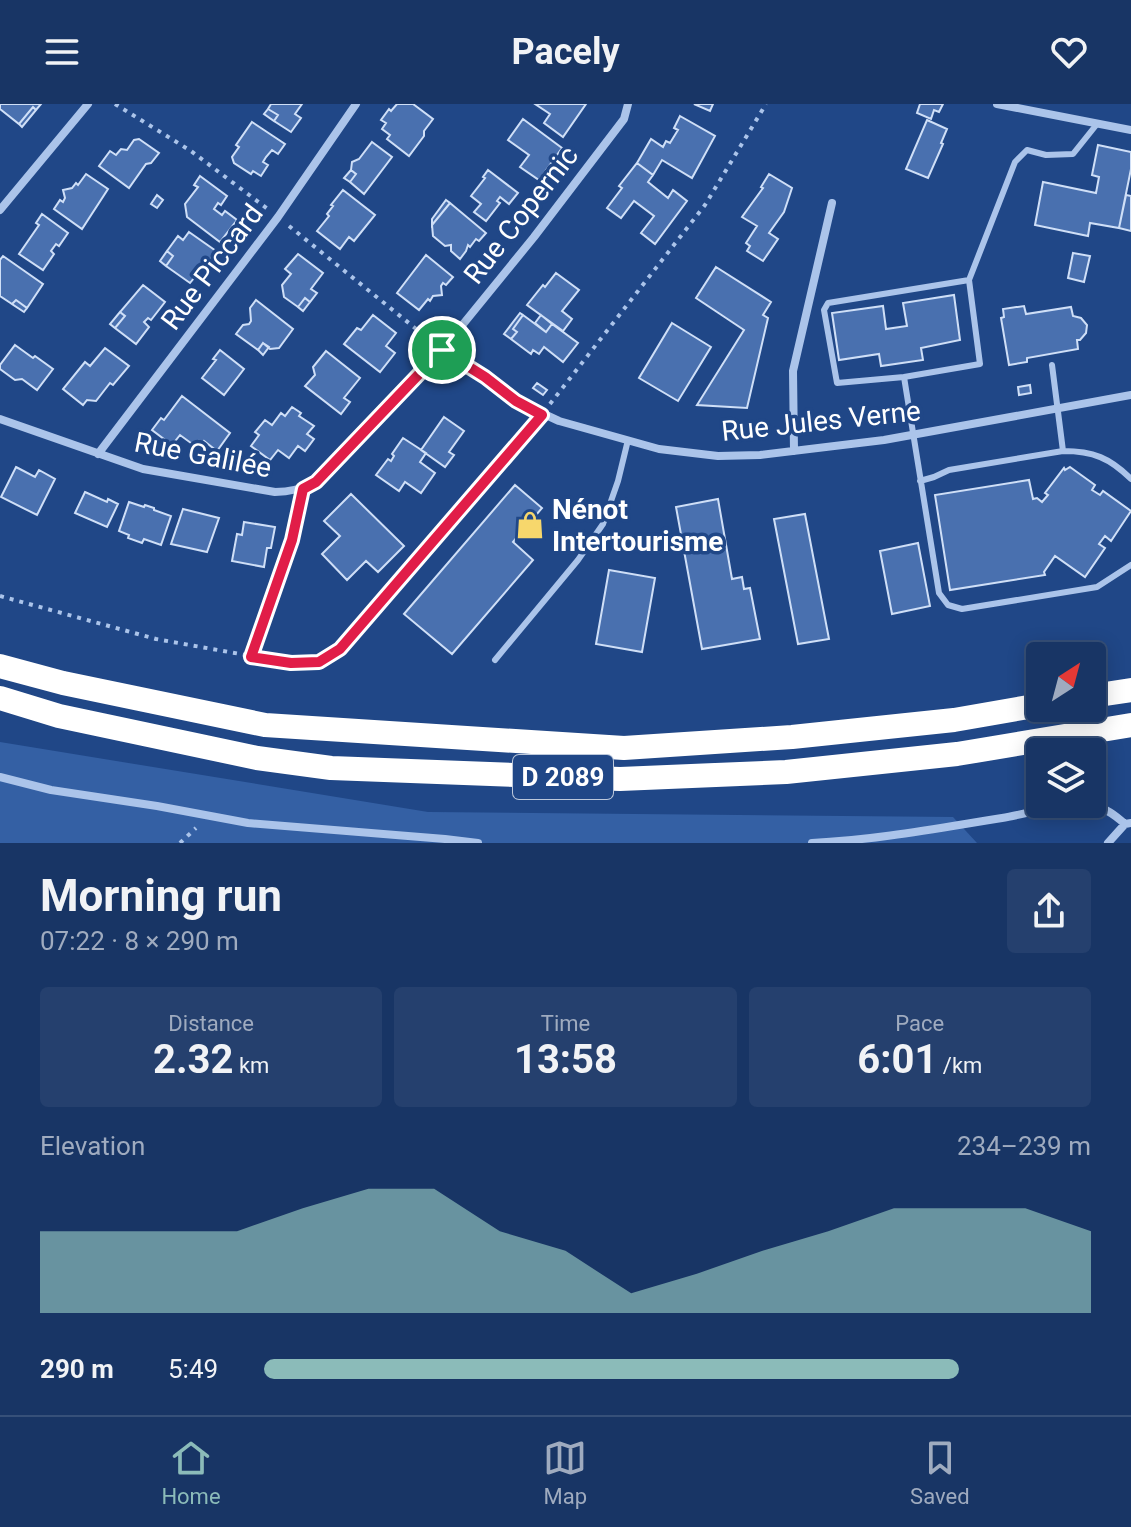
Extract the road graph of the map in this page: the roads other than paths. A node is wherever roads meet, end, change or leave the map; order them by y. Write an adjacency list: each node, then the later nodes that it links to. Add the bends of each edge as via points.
1 (88, 104): 8 (street)
2 (356, 104): 20 (street, Rue Piccard, via 278,217)
3 (628, 104): 10 (street, Rue Copernic, via 624,119)
4 (997, 104): 5 (street)
5 (1097, 124): 6 (street); 9 (lane, via 1073,154 1027,150 1015,162)
6 (1131, 130)
7 (832, 203): 18 (street, via 793,371)
8 (0, 210)
9 (969, 280): 12 (lane, via 980,364); 12 (lane, via 828,303 824,310 837,383)
10 (442, 350): 17 (street, Rue Jules Verne, via 542,415); 20 (street, Rue Galilée, via 316,482 303,489 275,492 143,469)
11 (1052, 365): 14 (lane)
12 (904, 377): 16 (lane)
13 (1131, 395): 14 (street, Rue Jules Verne)
14 (1058, 409): 16 (street, Rue Jules Verne); 19 (lane)
15 (0, 419): 20 (street, Rue Galilée)
16 (913, 435): 18 (street, Rue Jules Verne); 22 (lane)
17 (628, 440): 18 (street, Rue Jules Verne, via 718,456); 24 (lane, via 603,524)
18 (794, 451)
19 (1063, 451): 21 (lane, via 1101,457); 22 (lane, via 949,470)
20 (98, 454)
21 (1131, 479)
22 (920, 481): 23 (lane, via 939,593 948,605 962,609 1097,587)
23 (1131, 565)
24 (495, 660)
25 (0, 666): 29 (highway, D 2089, via 265,725 624,748 821,734)
26 (1131, 690): 27 (highway)
27 (1106, 694)
28 (0, 698): 30 (highway, D 2089, via 59,716 257,758 331,768 620,779 786,772 957,754)
29 (1026, 707)
30 (1131, 725)
31 (0, 777): 33 (street, via 248,823)
32 (1128, 823): 34 (street, via 1096,806 1064,806 915,832); 35 (street)
33 (478, 843)
34 (812, 843)
35 (1108, 843)

